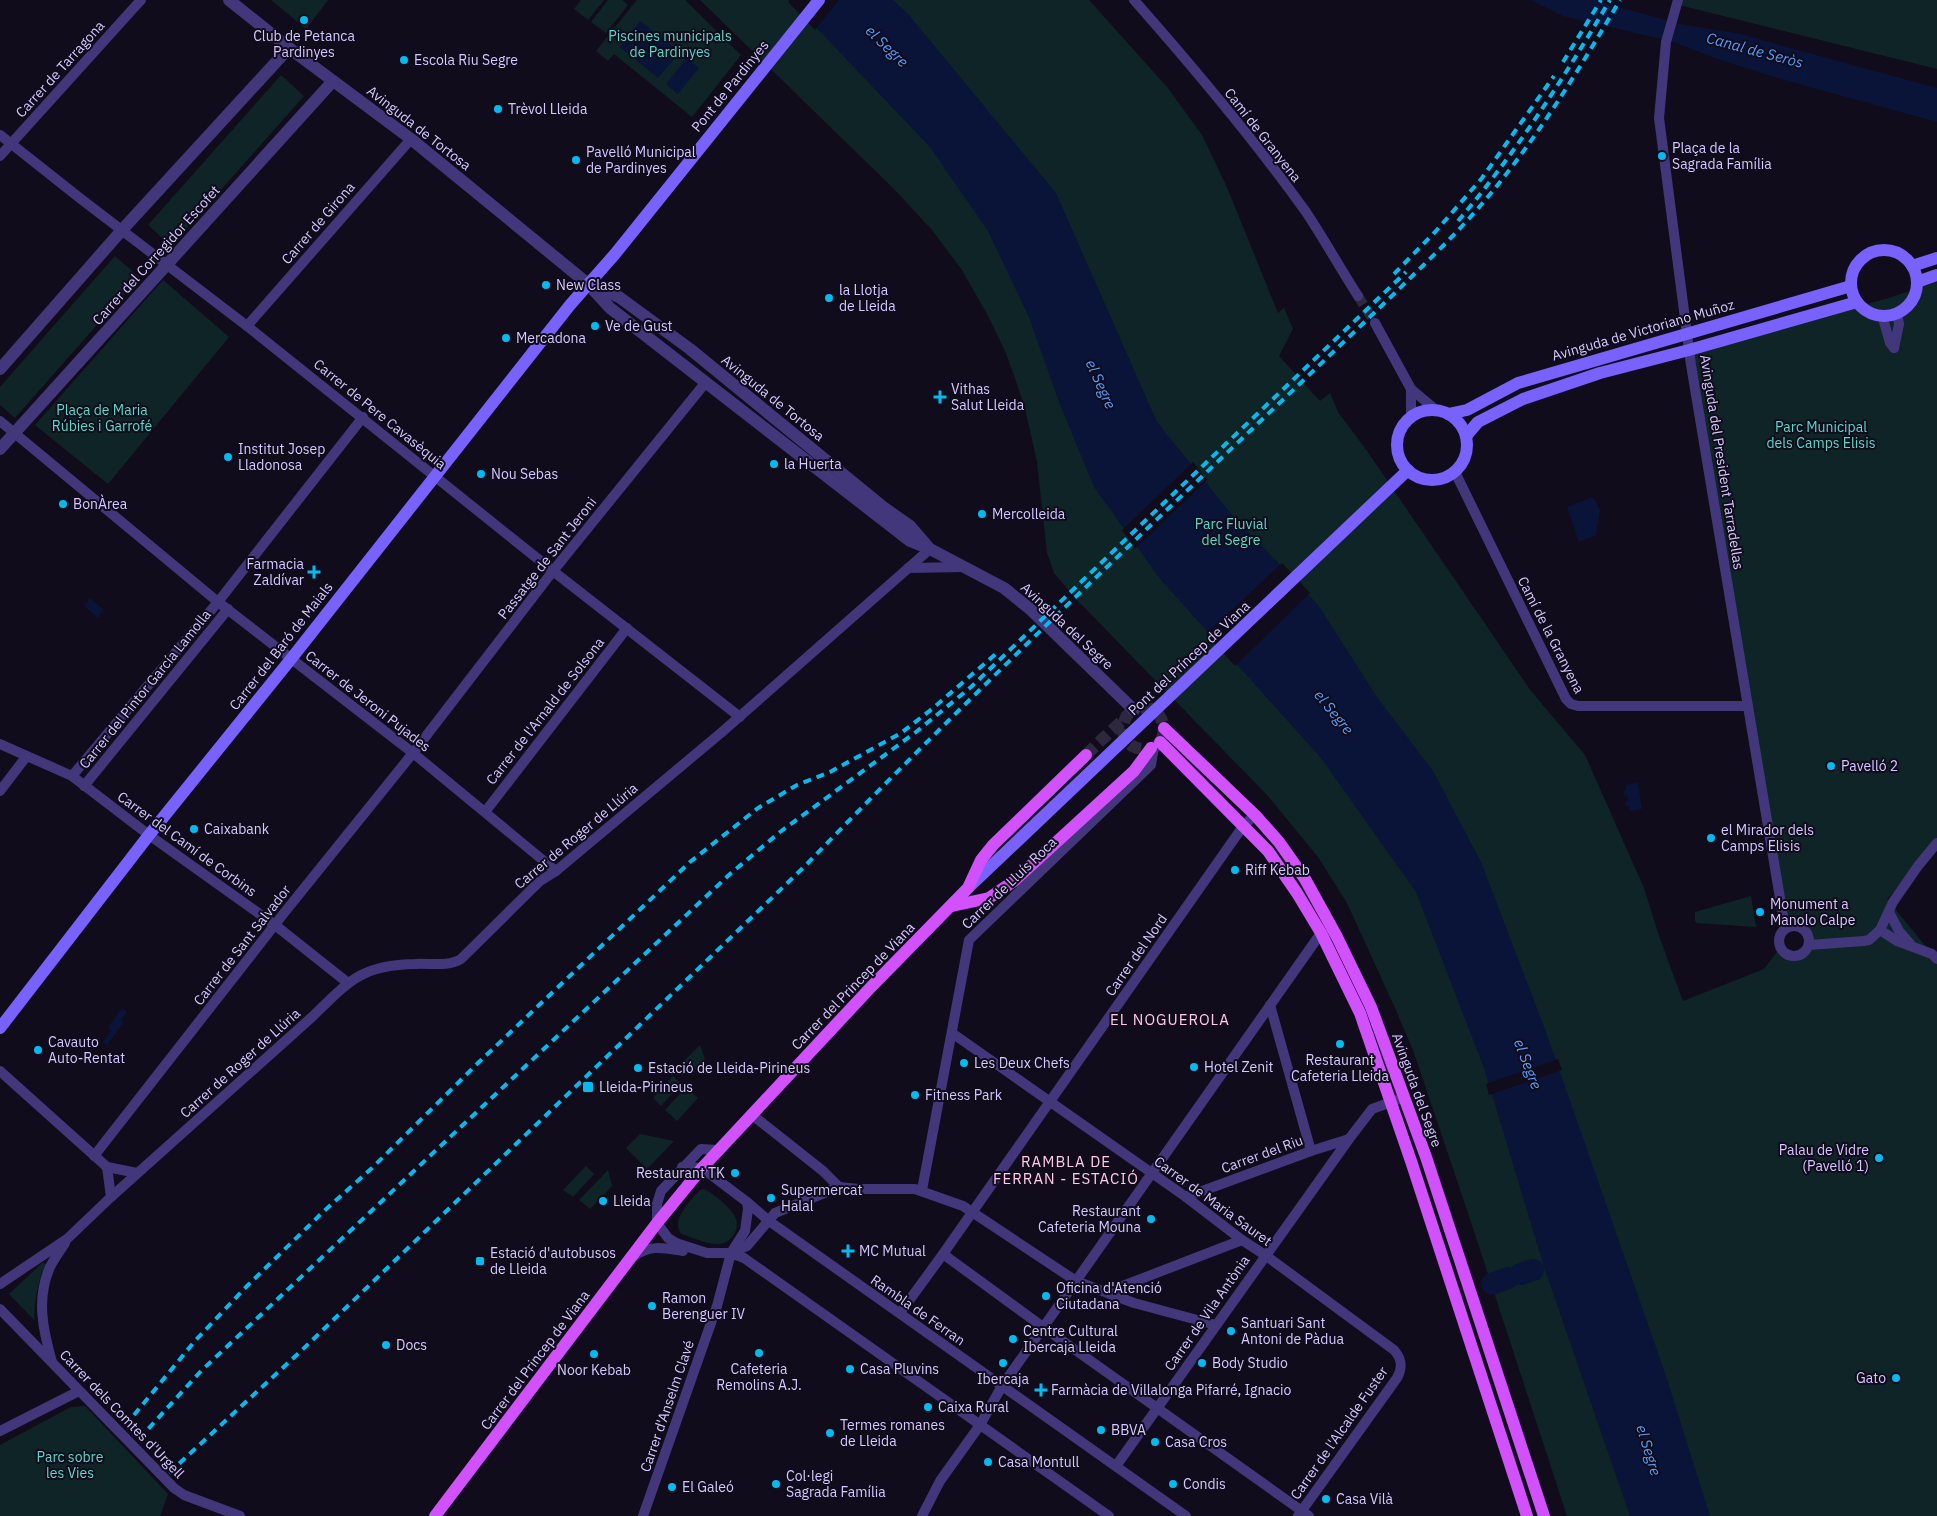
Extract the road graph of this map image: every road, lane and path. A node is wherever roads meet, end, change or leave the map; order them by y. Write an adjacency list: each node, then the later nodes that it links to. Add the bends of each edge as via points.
1 (140, 0): 10 (street, Carrer de Tarragona)
2 (229, 0): 6 (street, Avinguda de Tortosa)
3 (818, 0): 18 (main road, Pont de Pardinyes)
4 (1134, 0): 20 (street, Camí de Granyena, via 1261,152 1310,219)
5 (1678, 0): 26 (street, Avinguda del President Tarradellas, via 1666,42 1659,118)
6 (289, 48): 7 (street, Avinguda de Tortosa); 12 (street)
7 (333, 81): 9 (street, Avinguda de Tortosa); 14 (street, Carrer del Corregidor Escofet)
8 (0, 135): 10 (street, Carrer de Pere Cavasèquia)
9 (411, 139): 18 (street, Avinguda de Tortosa); 25 (street, Carrer de Girona)
10 (11, 144): 11 (street, Carrer de Tarragona); 12 (street, Carrer de Pere Cavasèquia)
11 (0, 156)
12 (122, 230): 14 (street, Carrer de Pere Cavasèquia); 28 (street)
13 (1937, 258): 15 (main road)
14 (167, 265): 25 (street, Carrer de Pere Cavasèquia); 36 (street, Carrer del Corregidor Escofet)
15 (1912, 266): 17 (main road); 19 (main road, via 1899,253 1874,251 1854,268)
16 (1937, 275): 17 (main road)
17 (1917, 282): 22 (main road, via 1909,304)
18 (588, 284): 29 (street, Avinguda de Tortosa, via 610,308); 41 (main road, Carrer del Baró de Maials); 42 (street, Avinguda de Tortosa, via 619,297 690,349 910,526)
19 (1851, 286): 21 (main road); 26 (main road, Avinguda de Victoriano Muñoz)
20 (1358, 296)
21 (1857, 302): 23 (main road, via 1864,310); 27 (main road)
22 (1897, 313): 23 (main road); 23 (street, via 1899,324 1894,348)
23 (1882, 315)
24 (1375, 323): 30 (street)
25 (247, 326): 33 (street, Carrer de Pere Cavasèquia)
26 (1687, 333): 27 (street, Avinguda del President Tarradellas); 32 (main road, Avinguda de Victoriano Muñoz, via 1518,383 1467,410)
27 (1689, 350): 37 (main road, via 1600,373 1523,399 1478,422); 50 (street, Avinguda del President Tarradellas)
28 (0, 369)
29 (706, 382): 42 (street, Avinguda de Tortosa, via 910,541); 45 (street, Passatge de Sant Jeroni)
30 (1411, 389): 31 (street); 34 (street)
31 (1436, 410): 32 (main road); 34 (main road, via 1420,412)
32 (1448, 414): 37 (main road, via 1459,423)
33 (363, 417): 41 (street, Carrer de Pere Cavasèquia); 46 (street, Carrer del Pintor García Lamolla)
34 (1411, 418): 39 (main road, via 1398,436 1398,452)
35 (0, 421): 36 (street, Carrer de Jeroni Pujades)
36 (16, 432): 38 (street, Carrer del Corregidor Escofet); 46 (street, Carrer de Jeroni Pujades)
37 (1466, 436): 40 (main road, via 1466,454)
38 (0, 449)
39 (1408, 470): 40 (main road, via 1428,480 1443,479); 67 (main road, Pont del Príncep de Viana)
40 (1455, 472): 50 (street, Camí de la Granyena, via 1570,704)
41 (435, 476): 45 (street, Carrer de Pere Cavasèquia); 49 (main road, Carrer del Baró de Maials)
42 (930, 548): 43 (street, Carrer de Roger de Llúria); 44 (street, Avinguda de Tortosa)
43 (908, 568): 44 (street); 52 (street, Carrer de Roger de Llúria)
44 (969, 569): 51 (street, Avinguda del Segre, via 1004,588 1030,609)
45 (553, 571): 48 (street, Carrer de Pere Cavasèquia); 56 (street, Passatge de Sant Jeroni)
46 (218, 602): 47 (street, Carrer de Jeroni Pujades); 59 (street, Carrer del Pintor García Lamolla)
47 (228, 609): 49 (street, Carrer de Jeroni Pujades); 60 (street, Carrer del Pintor García Lamolla)
48 (627, 628): 52 (street, Carrer de Pere Cavasèquia); 62 (street, Carrer de l'Arnald de Solsona)
49 (291, 659): 56 (street, Carrer de Jeroni Pujades); 65 (main road, Carrer del Baró de Maials)
50 (1748, 706): 73 (street, Avinguda del President Tarradellas)
51 (1134, 710)
52 (740, 717): 68 (street, Carrer de Roger de Llúria)
53 (1164, 728): 63 (main road, Avinguda del Segre)
54 (0, 744): 58 (street, Carrer del Camí de Corbins)
55 (1155, 746): 64 (main road, Avinguda del Segre); 70 (main road, via 1134,772 1014,881 989,898); 82 (street, Carrer de Lluís Roca, via 1151,765 969,940)
56 (413, 753): 62 (street, Carrer de Jeroni Pujades); 72 (street, Carrer de Sant Salvador)
57 (1086, 755): 69 (main road, via 993,844 981,860)
58 (26, 757): 59 (street, Carrer del Camí de Corbins); 61 (street)
59 (72, 776): 60 (street, Carrer del Camí de Corbins)
60 (84, 786): 65 (street, Carrer del Camí de Corbins)
61 (0, 791)
62 (485, 812): 68 (street, Carrer de Jeroni Pujades)
63 (1255, 815): 64 (street, Carrer del Nord); 84 (main road, Avinguda del Segre, via 1306,879 1337,937 1372,1008)
64 (1244, 825): 75 (main road, Avinguda del Segre, via 1268,851); 86 (street, Carrer del Nord)
65 (149, 835): 72 (street, Carrer del Camí de Corbins); 81 (main road, Carrer del Baró de Maials)
66 (1937, 843): 71 (street)
67 (991, 867): 69 (main road, Carrer del Princep de Viana)
68 (556, 871): 79 (street, Carrer de Roger de Llúria, via 540,881 458,962 386,965 358,975)
69 (968, 888): 70 (main road, Carrer del Princep de Viana)
70 (952, 906): 87 (main road, Carrer del Princep de Viana)
71 (1888, 912): 74 (street); 77 (street, via 1898,930)
72 (275, 925): 79 (street, Carrer del Camí de Corbins); 91 (street, Carrer de Sant Salvador)
73 (1786, 928): 76 (street, via 1803,929 1809,936); 76 (street, via 1778,939 1783,952 1798,956)
74 (1880, 930): 76 (street, via 1864,941); 77 (street)
75 (1320, 933): 80 (street); 85 (main road, Avinguda del Segre, via 1360,1014)
76 (1809, 945)
77 (1913, 946): 78 (street)
78 (1937, 959)
79 (348, 983): 95 (street, Carrer de Roger de Llúria)
80 (1270, 1005): 90 (street); 96 (street)
81 (0, 1028)
82 (952, 1033): 86 (street, Carrer de Maria Sauret); 98 (street, Carrer de Lluís Roca)
83 (0, 1071): 91 (street)
84 (1405, 1097): 85 (street, Carrer de Vila Antònia); 135 (main road, Avinguda del Segre)
85 (1391, 1102): 88 (street, Carrer de Vila Antònia, via 1372,1109); 134 (main road, Avinguda del Segre)
86 (1049, 1103): 96 (street, Carrer de Maria Sauret); 102 (street, Carrer del Nord)
87 (751, 1114): 89 (main road, Carrer del Princep de Viana); 97 (street, via 824,1171)
88 (1348, 1139): 90 (street, Carrer del Riu); 110 (street, Carrer de Vila Antònia)
89 (718, 1150): 93 (street, via 701,1149); 94 (main road, Carrer del Princep de Viana)
90 (1311, 1151): 100 (street, Carrer del Riu)
91 (94, 1156): 92 (street)
92 (107, 1167): 95 (street); 99 (street)
93 (682, 1167): 94 (street); 104 (street, via 661,1191 656,1208)
94 (702, 1168): 101 (street); 104 (main road, Carrer del Princep de Viana)
95 (137, 1173): 99 (street, Carrer de Roger de Llúria)
96 (1151, 1173): 100 (street, Carrer de Maria Sauret); 112 (street)
97 (839, 1187): 98 (street); 103 (street, via 775,1213)
98 (922, 1190): 102 (street)
99 (111, 1197): 105 (street, Carrer de Roger de Llúria)
100 (1186, 1197): 106 (street, Carrer de Maria Sauret)
101 (747, 1202): 103 (street, Rambla de Ferran); 108 (street, via 745,1231)
102 (972, 1211): 109 (street, Carrer del Nord); 112 (street)
103 (769, 1221): 108 (street, via 747,1246); 116 (street, Rambla de Ferran)
104 (657, 1223): 107 (street, via 670,1240); 111 (main road, Carrer del Princep de Viana)
105 (67, 1239): 113 (street, Carrer de Roger de Llúria); 119 (street, Carrer de Roger de Llúria, via 50,1267 41,1301 44,1332)
106 (1242, 1240): 110 (street, Carrer de Maria Sauret); 114 (street)
107 (697, 1250): 108 (street, via 712,1254); 111 (street, via 652,1247)
108 (731, 1253): 124 (street, via 744,1258); 130 (street, Carrer d'Anselm Clavé, via 717,1306)
109 (943, 1254): 116 (street); 118 (street)
110 (1265, 1255): 117 (street, Carrer de Vila Antònia); 120 (street, Carrer de Maria Sauret, via 1394,1350)
111 (628, 1262): 129 (main road, Carrer del Princep de Viana)
112 (1076, 1280): 114 (street); 118 (street)
113 (0, 1284)
114 (1106, 1292): 117 (street)
115 (0, 1310): 119 (street, Carrer dels Comtes d'Urgell)
116 (900, 1314): 121 (street, Rambla de Ferran)
117 (1216, 1325): 123 (street, Carrer de Vila Antònia)
118 (1043, 1327): 121 (street); 123 (street)
119 (53, 1363): 122 (street, Carrer dels Comtes d'Urgell)
120 (1402, 1365): 127 (street, Carrer de l'Alcalde Fuster, via 1397,1378)
121 (1002, 1386): 124 (street); 126 (street, Rambla de Ferran)
122 (79, 1391): 125 (street); 128 (street, Carrer dels Comtes d'Urgell, via 174,1488 184,1495)
123 (1157, 1407): 126 (street, Carrer de Vila Antònia); 127 (street)
124 (980, 1425): 131 (street, via 940,1481); 132 (street)
125 (0, 1431)
126 (1116, 1466): 133 (street, Rambla de Ferran)
127 (1303, 1514)
128 (240, 1516)
129 (435, 1516)
130 (643, 1516)
131 (922, 1516)
132 (1109, 1516)
133 (1186, 1516)
134 (1527, 1516)
135 (1544, 1516)

